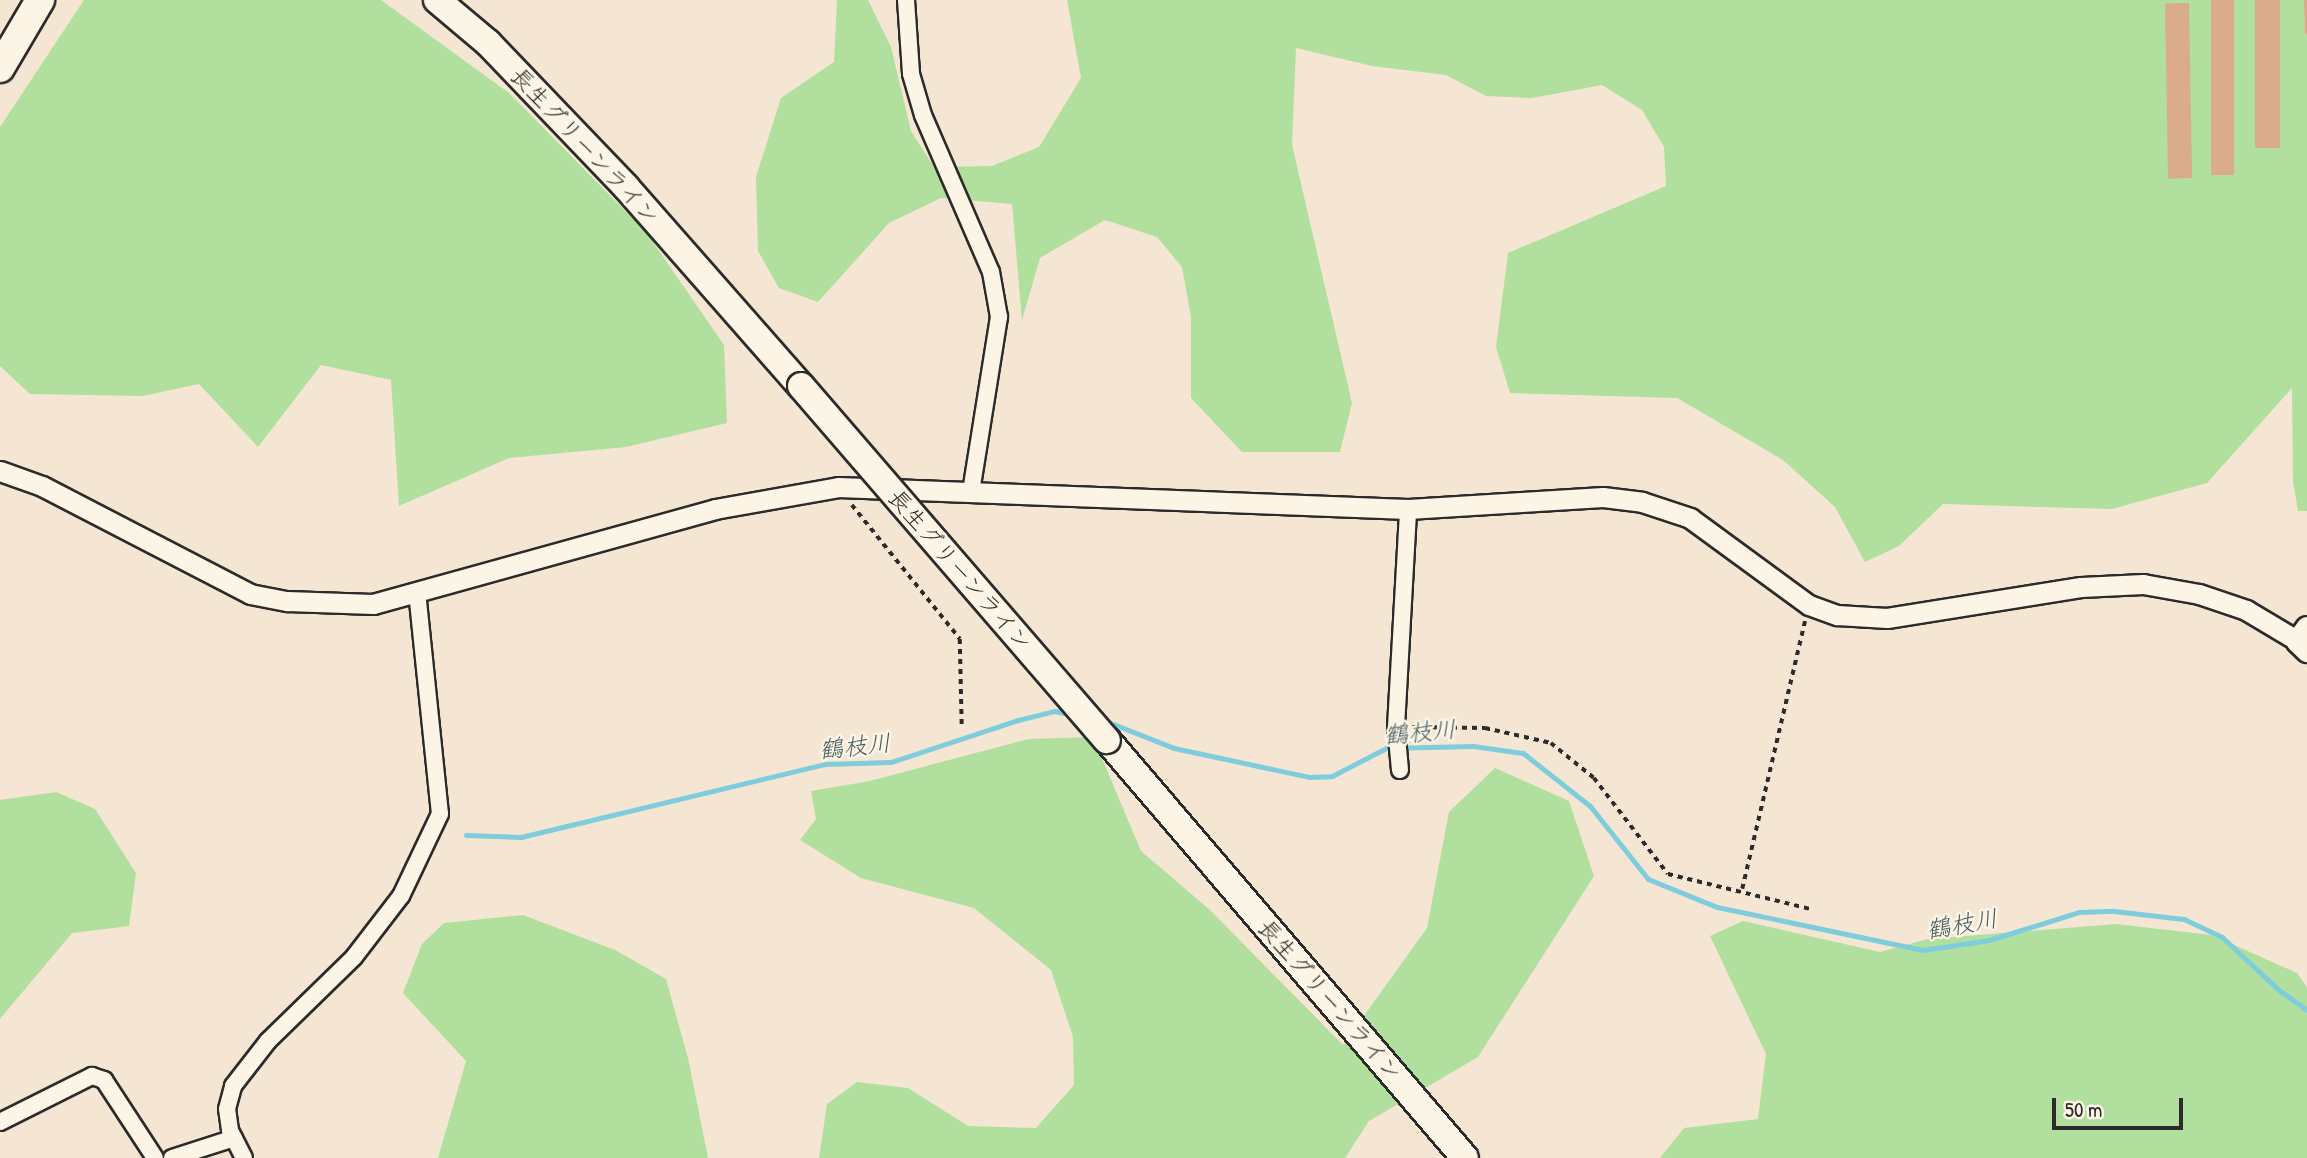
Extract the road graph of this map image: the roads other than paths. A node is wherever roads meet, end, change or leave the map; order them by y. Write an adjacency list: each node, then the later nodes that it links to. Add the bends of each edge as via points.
1 (40, 0): 4 (highway)
2 (437, 0): 16 (highway, 長生グリーンライン, bridge, via 488,43 626,187)
3 (906, 0): 6 (street, via 911,74 923,116 991,272 999,317)
4 (0, 68)
5 (0, 471): 8 (street, via 42,486 250,594 287,601 373,604)
6 (971, 491): 7 (street); 8 (street, via 838,487 715,509)
7 (1408, 509): 9 (street, via 1558,496 1642,502 1690,518 1809,605 1837,615 1887,618 2081,587 2143,584 2199,594 2246,610); 10 (street, via 1396,727)
8 (417, 593): 12 (street, via 440,814 401,896 362,947 241,1073 227,1109)
9 (2304, 640)
10 (1400, 770)
11 (0, 1122): 13 (street, via 92,1076 104,1080)
12 (233, 1138): 14 (street); 15 (street)
13 (155, 1158)
14 (172, 1158)
15 (244, 1158)
16 (1465, 1158)

